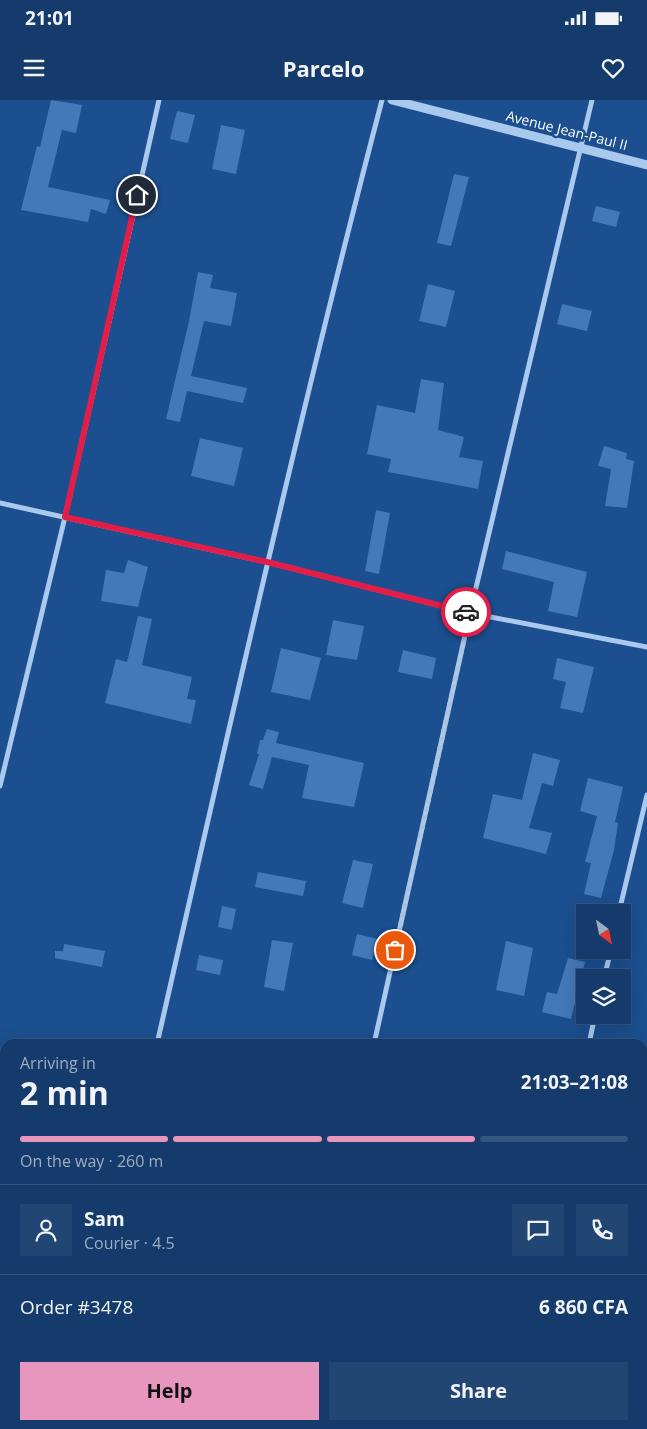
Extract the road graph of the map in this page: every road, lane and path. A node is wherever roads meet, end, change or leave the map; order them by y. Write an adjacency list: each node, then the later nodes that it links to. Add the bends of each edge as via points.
1 (159, 100): 8 (street)
2 (382, 100): 9 (street)
3 (392, 100): 5 (street, Avenue Jean-Paul II)
4 (592, 100): 5 (street)
5 (581, 148): 6 (street, Avenue Jean-Paul II); 10 (street)
6 (647, 165)
7 (0, 503): 8 (street)
8 (65, 517): 9 (street); 12 (street)
9 (267, 562): 10 (street); 16 (street)
10 (470, 613): 11 (street); 17 (street)
11 (647, 647)
12 (0, 786)
13 (647, 795): 14 (street)
14 (622, 904)
15 (593, 1024): 18 (street)
16 (158, 1039)
17 (375, 1039)
18 (590, 1039)

